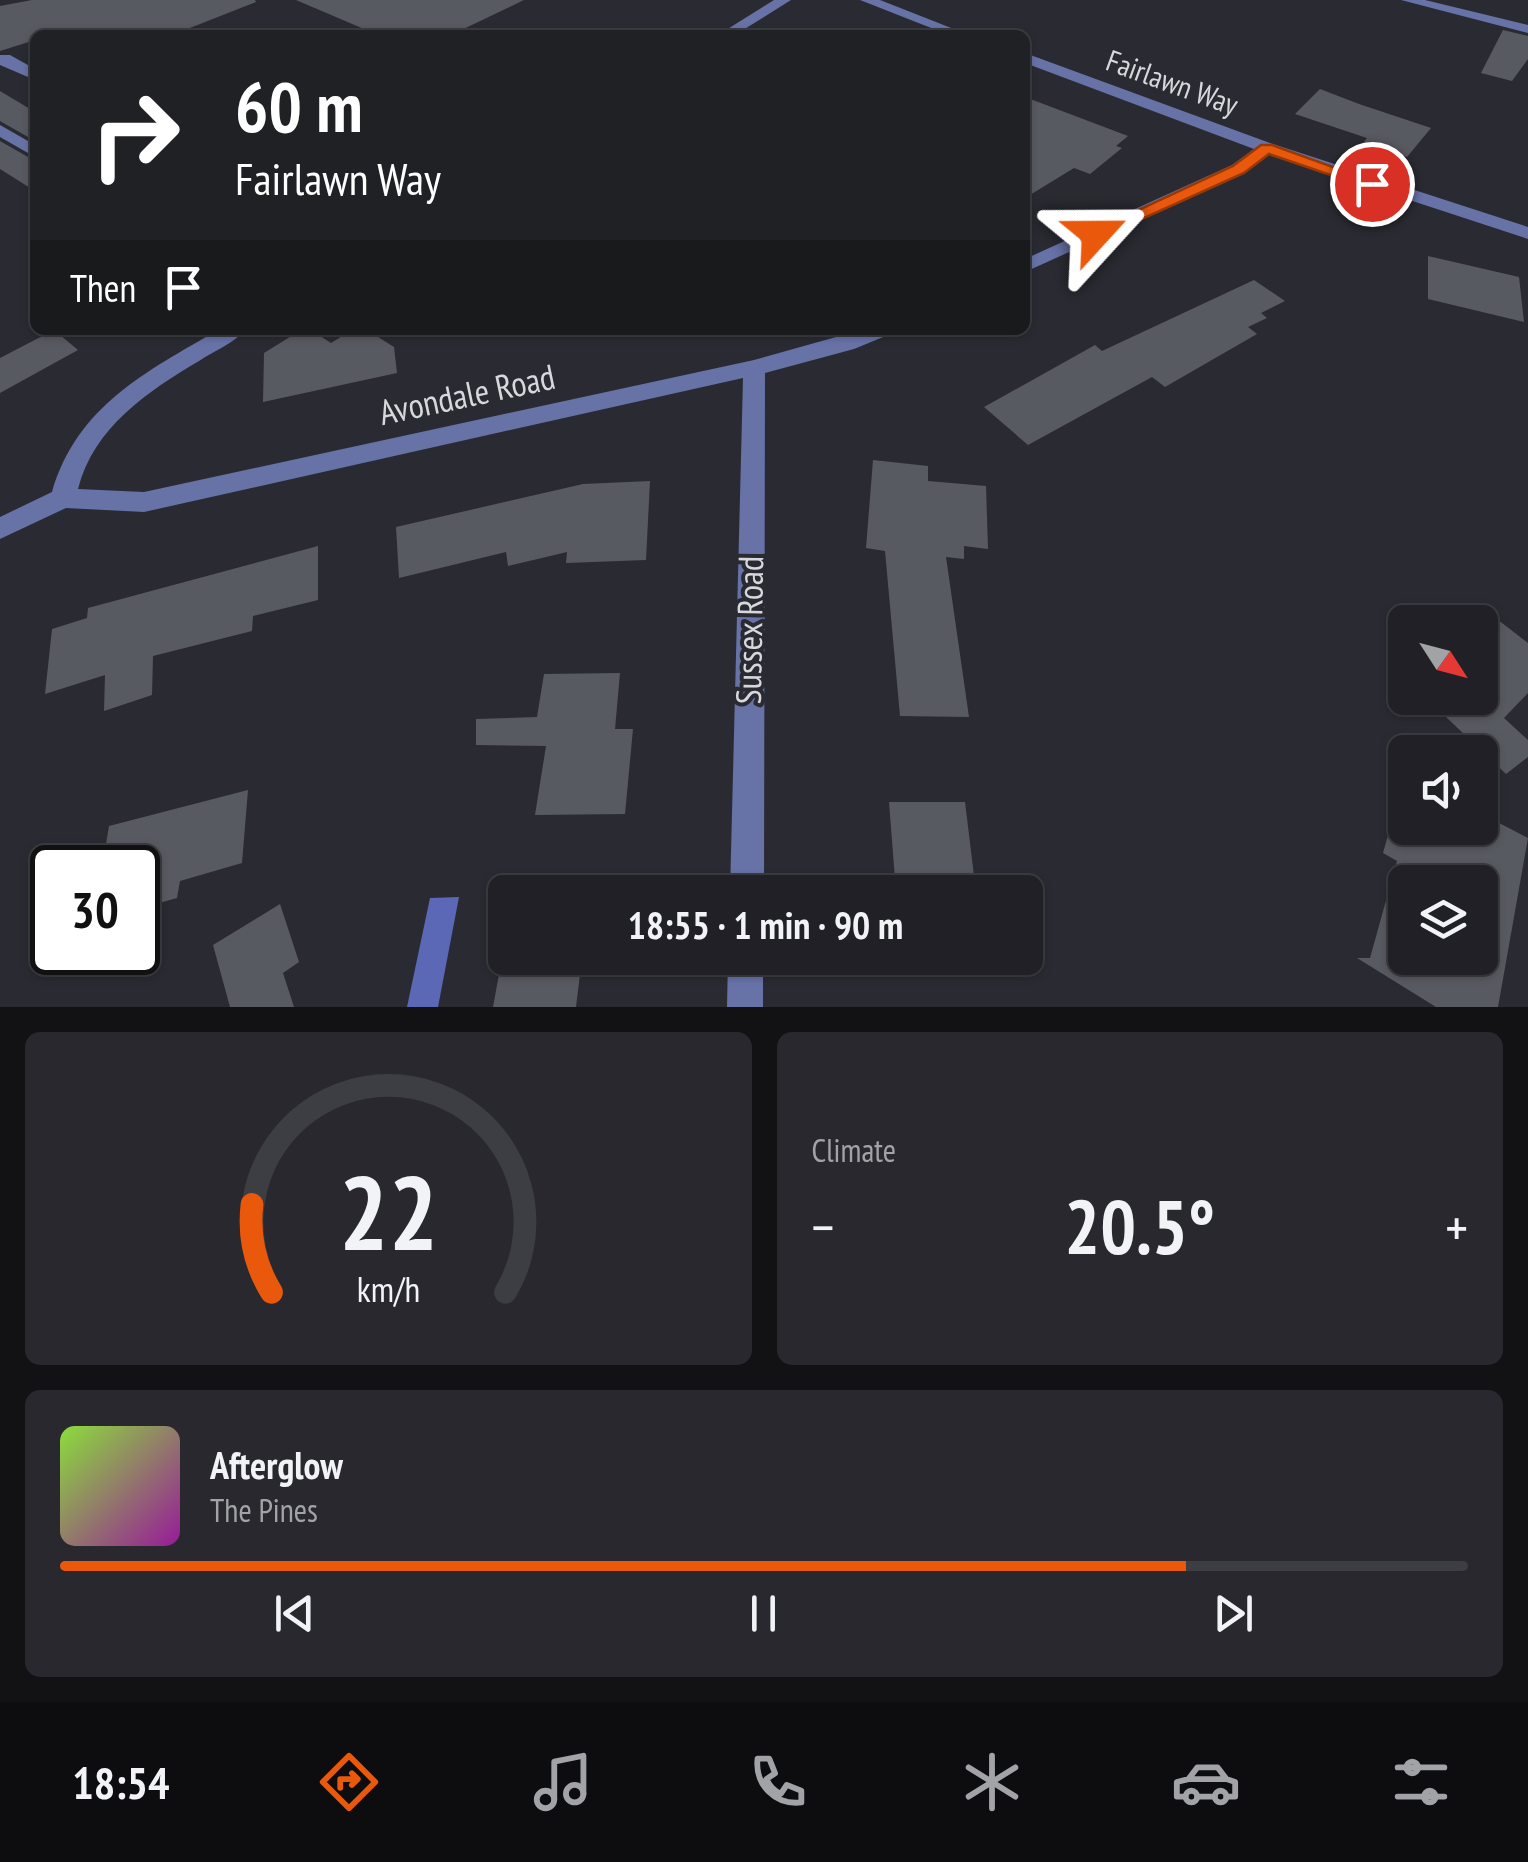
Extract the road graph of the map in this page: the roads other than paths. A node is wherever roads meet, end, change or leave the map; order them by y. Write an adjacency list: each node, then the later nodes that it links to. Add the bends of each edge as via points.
1 (784, 0): 5 (street)
2 (867, 0): 6 (street)
3 (1408, 0): 4 (street)
4 (1528, 29)
5 (733, 30)
6 (948, 30)
7 (0, 60): 9 (street)
8 (1030, 60): 11 (street, Fairlawn Way)
9 (30, 73)
10 (0, 130): 12 (street)
11 (1267, 148): 13 (street, Fairlawn Way); 14 (street, via 1238,170)
12 (30, 149)
13 (1528, 233)
14 (1030, 264)
15 (226, 335): 18 (street, via 108,414 78,450)
16 (868, 335): 17 (street, Avondale Road)
17 (754, 368): 18 (street, Avondale Road, via 144,502); 20 (street, Sussex Road)
18 (64, 498): 19 (street)
19 (0, 529)
20 (746, 875)
21 (746, 975): 22 (street)
22 (745, 1007)

